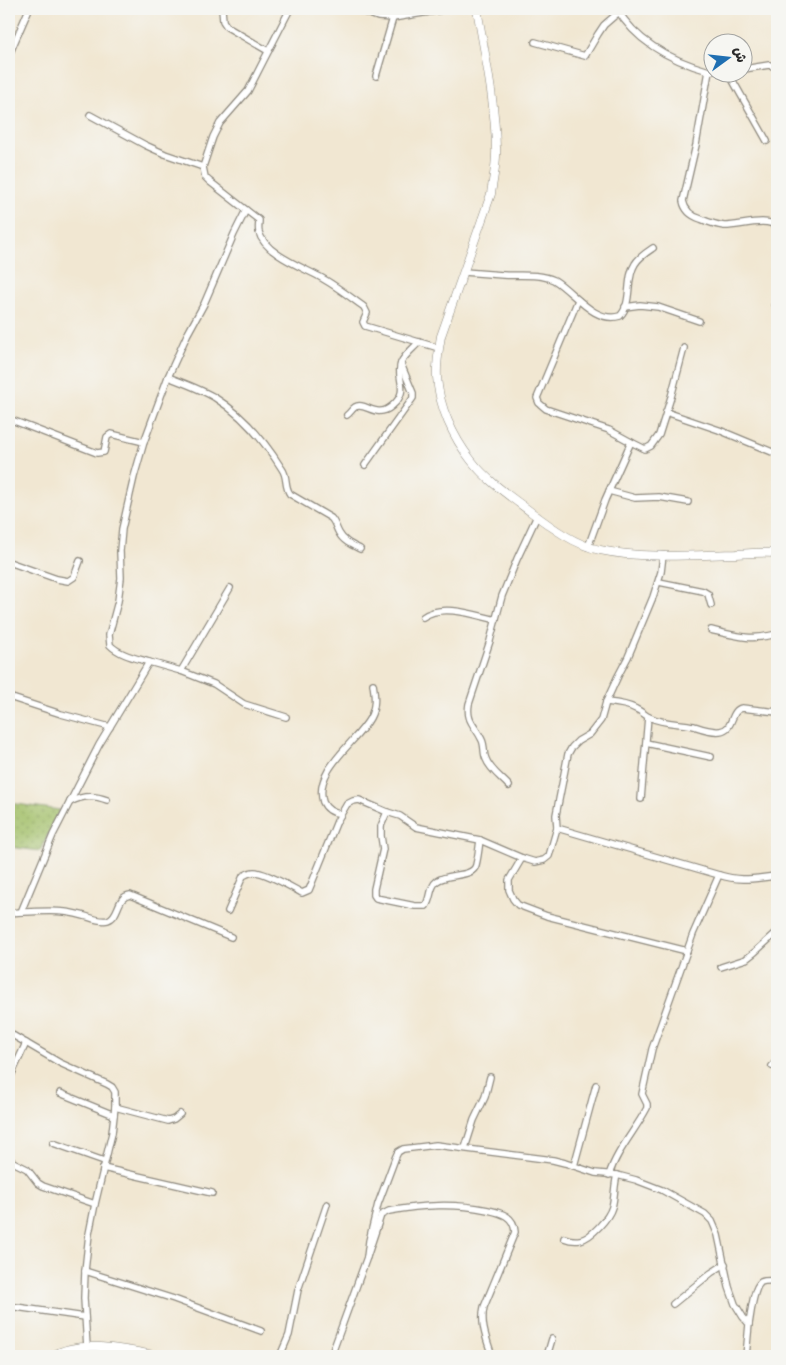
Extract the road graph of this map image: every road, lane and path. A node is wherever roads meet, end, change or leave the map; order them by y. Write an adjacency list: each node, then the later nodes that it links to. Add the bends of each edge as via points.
1 (29, 9): 11 (street)
2 (222, 9): 10 (street, via 227,27)
3 (290, 9): 10 (street)
4 (355, 9): 8 (street)
5 (447, 9): 8 (street)
6 (477, 9): 24 (street, via 492,100 495,171 491,194)
7 (618, 10): 9 (street, via 604,25 585,56); 14 (street, via 633,29 664,54)
8 (393, 18): 15 (street)
9 (535, 42)
10 (268, 51): 20 (street, via 248,91 220,122)
11 (9, 55)
12 (754, 67): 13 (street)
13 (777, 67)
14 (704, 69)
15 (376, 76)
16 (710, 82): 22 (street, via 684,207 695,217 723,226 773,223)
17 (734, 82): 19 (street)
18 (90, 115): 20 (street, via 145,145)
19 (768, 141)
20 (203, 167): 21 (street, via 205,177)
21 (246, 210): 30 (street, via 259,220 259,232 273,250 321,277 364,307 367,313 363,322 365,326); 34 (street)
22 (777, 227)
23 (653, 248): 27 (street, via 635,264)
24 (464, 272): 26 (street, via 538,276 553,280); 31 (street)
25 (777, 285): 28 (street)
26 (578, 300): 27 (street, via 593,312 614,318 620,316); 39 (street, via 537,398 546,408 609,430)
27 (625, 307): 29 (street, via 658,307)
28 (777, 313)
29 (699, 321)
30 (419, 342): 31 (street); 33 (street)
31 (439, 348): 44 (street, via 436,376 440,397 456,437 471,461 490,480)
32 (684, 348): 35 (street)
33 (401, 362): 36 (street, via 399,399 384,411 356,406); 41 (street, via 413,398)
34 (168, 377): 38 (street); 46 (street, via 213,396 232,409 267,445 284,472 290,494 331,518 340,536)
35 (666, 412): 39 (street, via 659,435 651,446 646,449); 40 (street)
36 (347, 415)
37 (9, 419): 38 (street, via 97,453 104,452 107,437 112,434)
38 (144, 442): 58 (street, via 122,529 119,596 109,641 114,650)
39 (631, 442): 42 (street)
40 (777, 454)
41 (365, 465)
42 (609, 491): 43 (street, via 635,498 659,496); 45 (street)
43 (688, 502)
44 (537, 516): 45 (street); 55 (street, via 513,568)
45 (588, 547): 48 (street, via 638,555)
46 (360, 549)
47 (777, 553): 48 (street)
48 (663, 555): 51 (street)
49 (80, 561): 50 (street, via 74,578 68,581)
50 (9, 562)
51 (659, 582): 53 (street, via 703,591 708,594); 62 (street)
52 (230, 588): 59 (street)
53 (711, 605)
54 (423, 617): 55 (street, via 440,610)
55 (496, 620): 69 (street, via 467,712 482,740 485,758)
56 (711, 630): 57 (street, via 748,638)
57 (777, 634)
58 (150, 662): 59 (street); 66 (street)
59 (181, 671): 64 (street, via 214,684 244,704)
60 (373, 684): 74 (street, via 375,698 370,719 324,778 324,804 332,812)
61 (9, 697): 66 (street)
62 (606, 702): 65 (street, via 630,706); 75 (street, via 598,725 568,754 556,815)
63 (777, 712): 65 (street, via 737,709 730,725 720,731)
64 (286, 717)
65 (648, 717): 67 (street)
66 (110, 727): 72 (street)
67 (646, 743): 68 (street); 70 (street)
68 (711, 757)
69 (509, 786)
70 (641, 799)
71 (107, 800): 72 (street, via 84,796)
72 (70, 802): 81 (street)
73 (387, 812): 74 (street, via 360,800 347,804); 76 (street, via 416,827); 76 (street, via 381,826 383,849 374,890 376,898 426,906 431,889 440,879 474,870)
74 (341, 814): 80 (street, via 309,890 302,893 266,876 247,873)
75 (557, 828): 77 (street, via 549,856 536,862); 78 (street)
76 (480, 840): 77 (street)
77 (522, 858): 85 (street, via 509,880 513,899 518,905 547,916)
78 (719, 875): 79 (street, via 743,880); 85 (street)
79 (777, 876)
80 (228, 911)
81 (21, 912): 82 (street); 84 (street, via 66,912 108,920 122,898 130,895)
82 (9, 914)
83 (777, 932): 86 (street, via 746,959)
84 (231, 937)
85 (687, 951): 103 (street, via 644,1081 642,1094 647,1108 615,1157)
86 (722, 968)
87 (9, 1033): 88 (street)
88 (26, 1043): 92 (street); 95 (street, via 112,1088)
89 (777, 1061): 90 (street)
90 (772, 1066)
91 (490, 1077): 99 (street)
92 (9, 1080)
93 (596, 1086): 102 (street)
94 (60, 1093): 97 (street)
95 (115, 1106): 96 (street, via 168,1120); 97 (street)
96 (180, 1114)
97 (114, 1115): 101 (street)
98 (53, 1143): 101 (street)
99 (465, 1148): 102 (street); 109 (street, via 436,1145 398,1152 378,1204)
100 (9, 1160): 106 (street, via 22,1166 43,1186)
101 (104, 1164): 105 (street); 106 (street)
102 (574, 1166): 103 (street)
103 (609, 1175): 104 (street)
104 (617, 1175): 108 (street, via 611,1210 603,1222 582,1240); 110 (street, via 662,1190 706,1214 716,1228)
105 (212, 1193)
106 (94, 1204): 111 (street)
107 (327, 1204): 123 (street)
108 (564, 1238)
109 (368, 1257): 124 (street); 125 (street, via 381,1215 389,1210 467,1206 507,1216 513,1222 515,1232 482,1316)
110 (725, 1264): 113 (street); 116 (street, via 735,1304)
111 (85, 1271): 115 (street); 117 (street)
112 (777, 1281): 116 (street, via 765,1281 756,1288)
113 (673, 1304)
114 (9, 1306): 115 (street)
115 (85, 1317): 119 (street)
116 (749, 1324): 127 (street)
117 (261, 1331)
118 (552, 1339): 126 (street)
119 (87, 1347): 120 (street); 121 (street, via 62,1351)
120 (140, 1355): 122 (street)
121 (53, 1356)
122 (159, 1356)
123 (280, 1356)
124 (331, 1356)
125 (492, 1356)
126 (547, 1356)
127 (746, 1356)

